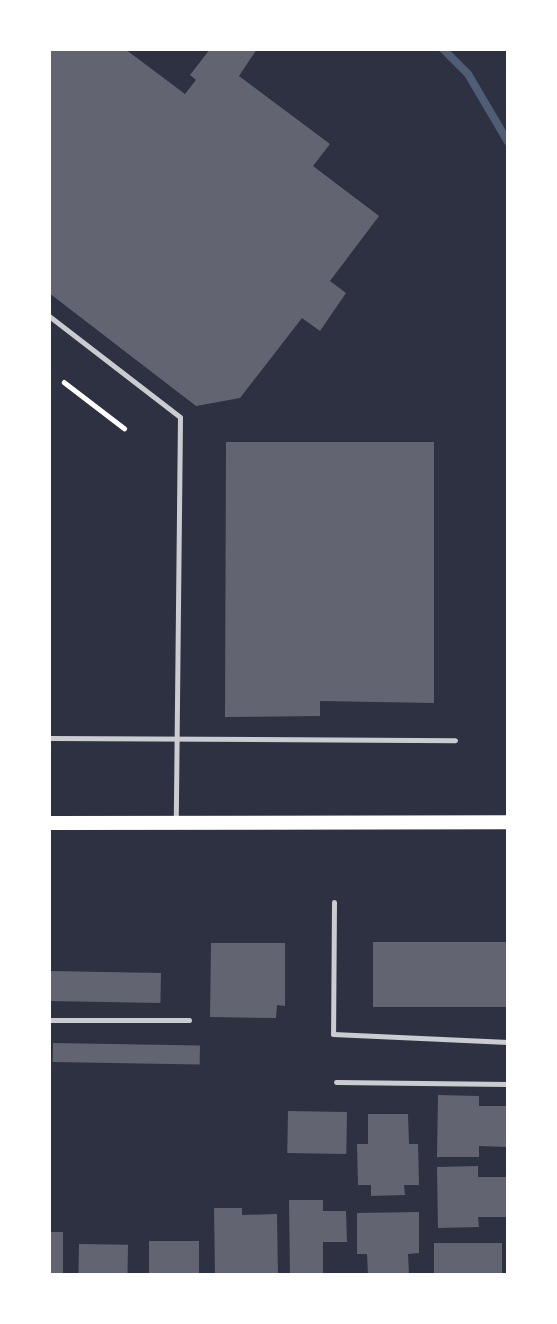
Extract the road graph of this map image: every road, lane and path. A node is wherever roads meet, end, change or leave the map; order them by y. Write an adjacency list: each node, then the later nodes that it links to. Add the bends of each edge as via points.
1 (49, 316): 5 (lane, via 180,417)
2 (65, 382): 3 (path)
3 (124, 428)
4 (49, 738): 5 (lane)
5 (176, 738): 6 (lane); 7 (lane)
6 (455, 740)
7 (176, 822): 8 (main road); 9 (main road)
8 (508, 822)
9 (49, 823)
10 (334, 902): 13 (lane, via 333,1034)
11 (49, 1020): 12 (lane)
12 (189, 1020)
13 (508, 1042)
14 (337, 1082): 15 (lane)
15 (508, 1084)

